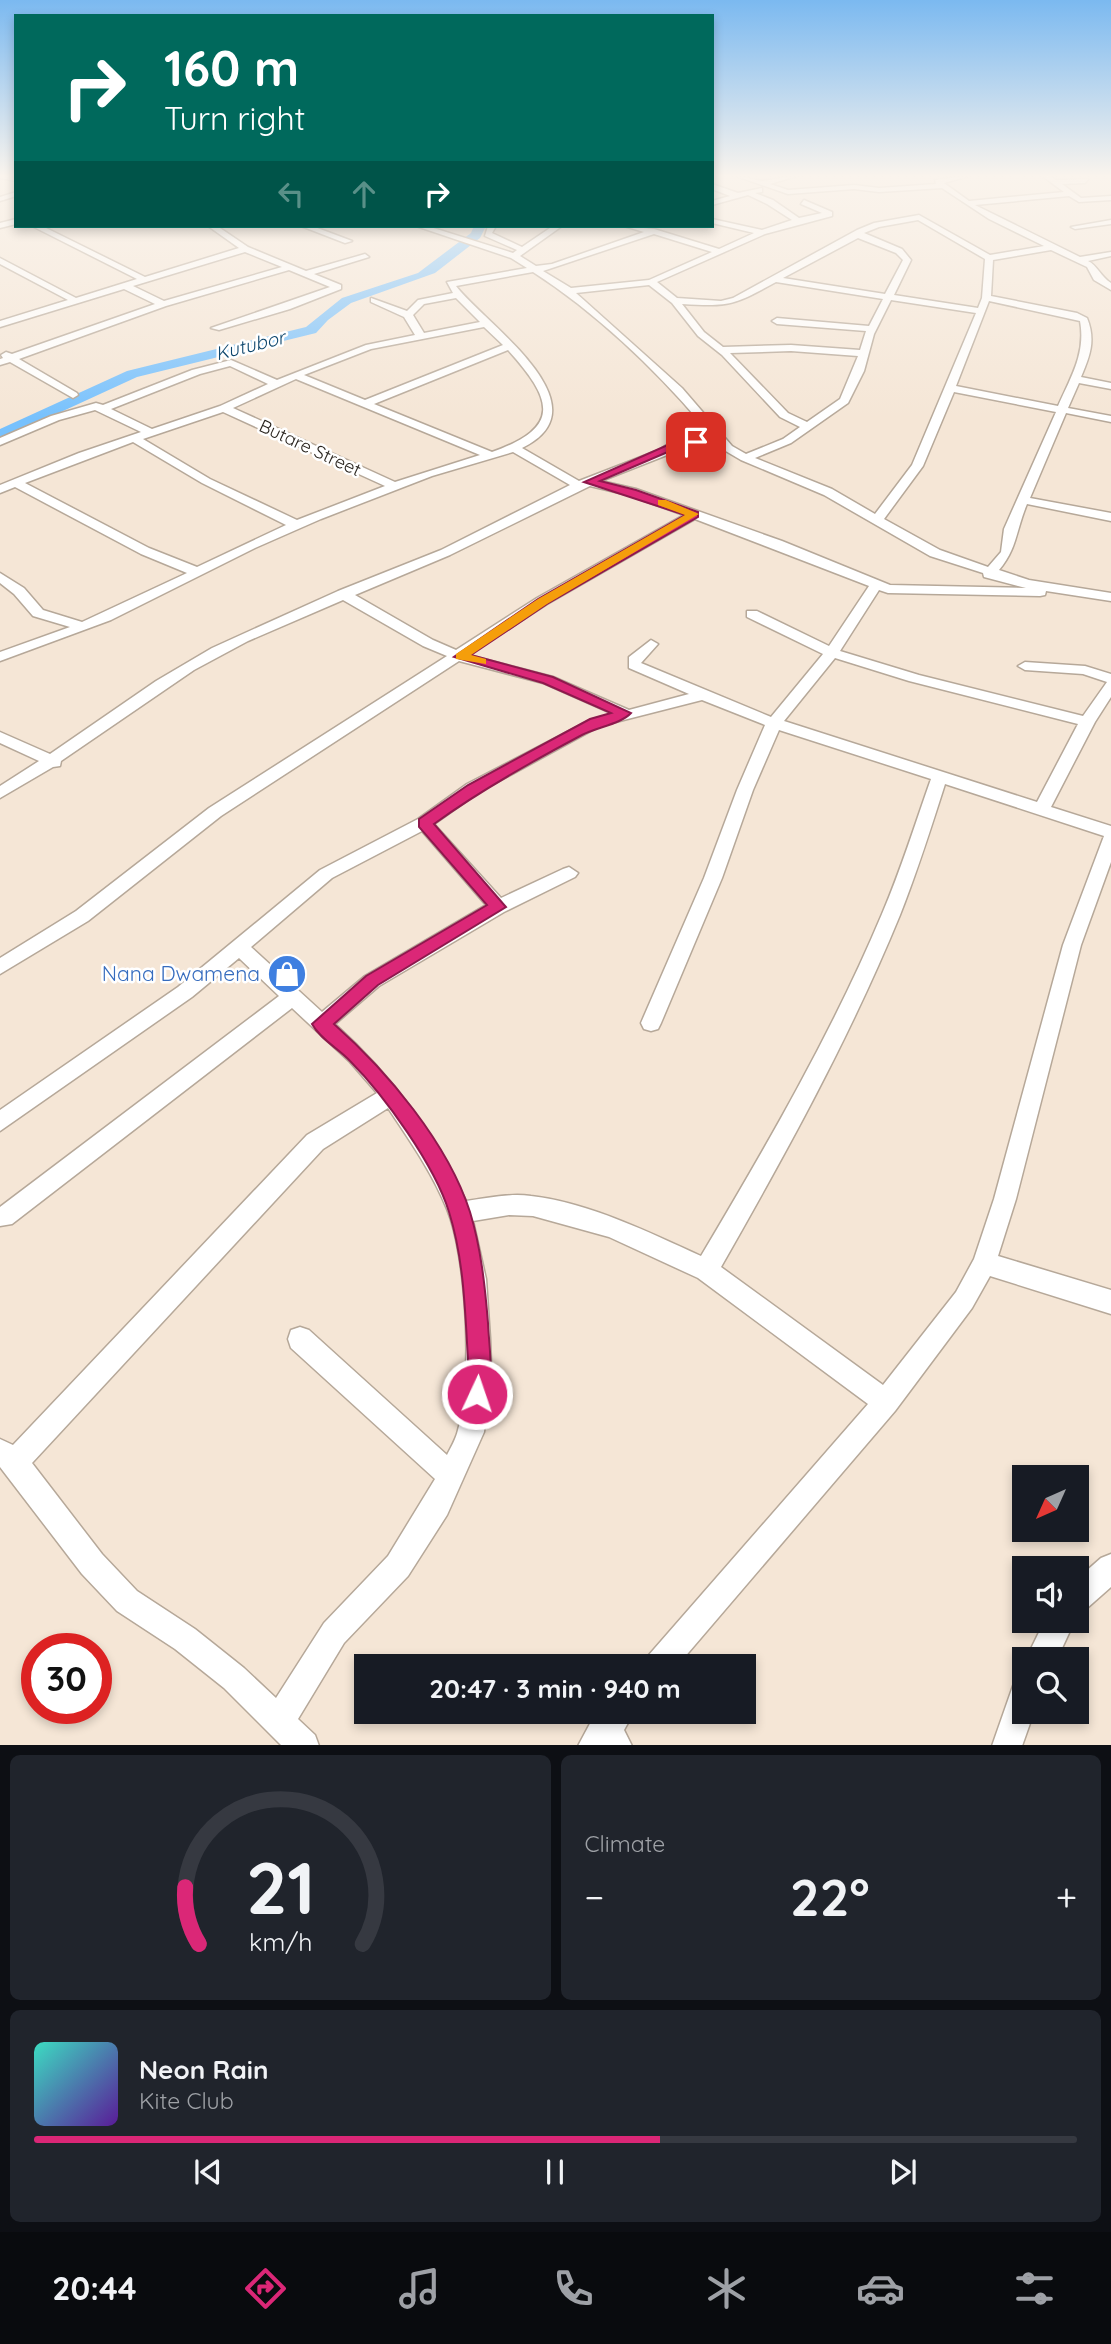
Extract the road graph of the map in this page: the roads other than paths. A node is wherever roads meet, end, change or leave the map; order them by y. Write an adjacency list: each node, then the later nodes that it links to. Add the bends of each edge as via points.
1 (97, 256): 20 (street)
2 (220, 256): 20 (street)
3 (264, 256): 17 (street)
4 (523, 256): 18 (street)
5 (569, 256): 18 (street)
6 (712, 256): 22 (street)
7 (816, 256): 21 (street)
8 (905, 256): 27 (street, via 906,266)
9 (986, 256): 14 (street)
10 (998, 256): 14 (street)
11 (1070, 256): 15 (street)
12 (1098, 256): 15 (street)
13 (365, 257): 19 (street)
14 (989, 258): 28 (street)
15 (1079, 260): 24 (street)
16 (0, 261): 29 (street)
17 (291, 267): 19 (street); 32 (street)
18 (534, 267): 25 (street); 26 (street, via 450,284)
19 (309, 273): 40 (street, via 338,287)
20 (143, 279): 23 (street)
21 (773, 279): 27 (street); 31 (street, via 729,302)
22 (651, 282): 25 (street); 31 (street)
23 (123, 285): 29 (street); 32 (street)
24 (1111, 287)
25 (569, 291): 60 (street, via 678,390)
26 (459, 295): 35 (street, via 421,302); 38 (street)
27 (890, 296): 33 (street); 41 (street)
28 (986, 298): 33 (street); 50 (street, via 1084,320 1088,340)
29 (74, 300): 36 (street)
30 (374, 300): 35 (street)
31 (675, 301): 44 (street)
32 (163, 304): 47 (street)
33 (981, 311): 53 (street)
34 (0, 313): 36 (street)
35 (408, 315): 42 (street)
36 (13, 320): 39 (street)
37 (777, 321): 41 (street)
38 (489, 323): 42 (street); 43 (street)
39 (0, 324)
40 (216, 328)
41 (873, 329): 46 (street)
42 (420, 335): 49 (street, via 369,347)
43 (509, 346): 55 (street); 67 (street, via 547,401 544,428)
44 (720, 350): 46 (street); 61 (street, via 784,415)
45 (0, 352): 47 (street)
46 (864, 353): 61 (street, via 852,390)
47 (12, 358): 48 (street); 54 (street)
48 (0, 362)
49 (296, 376): 51 (street); 55 (street)
50 (1076, 379): 52 (street); 58 (street)
51 (278, 385): 56 (street, via 231,363); 57 (street)
52 (1111, 386)
53 (950, 388): 58 (street); 77 (street, via 917,466)
54 (73, 395)
55 (368, 403): 68 (street)
56 (97, 406): 62 (street); 64 (street)
57 (224, 408): 62 (street); 72 (street, Butare Street)
58 (1062, 410): 59 (street); 74 (street)
59 (1111, 419)
60 (706, 424): 65 (street); 66 (street)
61 (810, 427): 69 (street)
62 (150, 432): 63 (street)
63 (134, 438): 70 (street); 78 (street, via 206,481)
64 (0, 442)
65 (683, 442): 66 (street); 71 (street)
66 (727, 447): 69 (street)
67 (516, 449): 68 (street); 71 (street)
68 (489, 455): 72 (street)
69 (745, 458): 77 (street, via 828,492)
70 (17, 482): 73 (street); 79 (street, via 145,551)
71 (584, 484): 75 (street, via 632,492); 84 (street, via 427,561)
72 (396, 487): 78 (street)
73 (0, 489)
74 (1023, 500): 76 (street); 80 (street, via 1010,529 1007,553)
75 (694, 514): 82 (street); 91 (street, via 542,601)
76 (1111, 517)
77 (877, 520): 80 (street, via 935,553)
78 (297, 525): 79 (street)
79 (198, 572): 87 (street)
80 (989, 574): 83 (street)
81 (0, 577): 87 (street, via 38,613)
82 (875, 586): 83 (street, via 905,591); 89 (street)
83 (1064, 591): 85 (street)
84 (343, 594): 91 (street); 100 (street, via 170,677)
85 (1111, 597)
86 (752, 614): 89 (street)
87 (83, 627): 90 (street)
88 (651, 644): 95 (street, via 634,665)
89 (832, 653): 97 (street); 98 (street)
90 (0, 657)
91 (461, 657): 96 (street, via 548,680); 110 (street, via 224,806 82,916)
92 (1025, 666): 93 (street, via 1085,670)
93 (1111, 679)
94 (1111, 686): 97 (street)
95 (701, 696): 96 (street); 98 (street)
96 (624, 713): 104 (street, via 534,754 473,788)
97 (1087, 722): 103 (street)
98 (774, 723): 101 (street); 112 (street)
99 (0, 737): 100 (street)
100 (54, 762): 102 (street)
101 (940, 776): 103 (street); 119 (street, via 885,930 826,1055 789,1130)
102 (0, 793)
103 (1042, 808): 105 (street)
104 (424, 823): 108 (street); 109 (street, via 326,874)
105 (1111, 832)
106 (1111, 838): 118 (street, via 1072,945)
107 (569, 873): 108 (street)
108 (498, 907): 113 (street, via 372,981)
109 (238, 946): 111 (street); 115 (street, via 167,1005)
110 (0, 967)
111 (292, 997): 113 (street); 117 (street)
112 (651, 1023)
113 (321, 1024): 114 (street, via 357,1056)
114 (391, 1096): 116 (street, via 440,1168); 123 (street, via 315,1142)
115 (0, 1122)
116 (460, 1212): 119 (street, via 533,1206 612,1227); 124 (street, via 474,1279 479,1365 471,1432)
117 (4, 1217)
118 (984, 1262): 120 (street); 122 (street, via 964,1300)
119 (706, 1270): 122 (street)
120 (1111, 1302)
121 (300, 1339): 124 (street)
122 (886, 1402): 127 (street)
123 (7, 1457): 129 (street, via 127,1601 185,1639)
124 (451, 1476): 129 (street, via 398,1566 334,1633)
125 (1111, 1568): 126 (street)
126 (1089, 1587)
127 (668, 1654)
128 (1014, 1724): 130 (street)
129 (294, 1738)
130 (1007, 1745)

